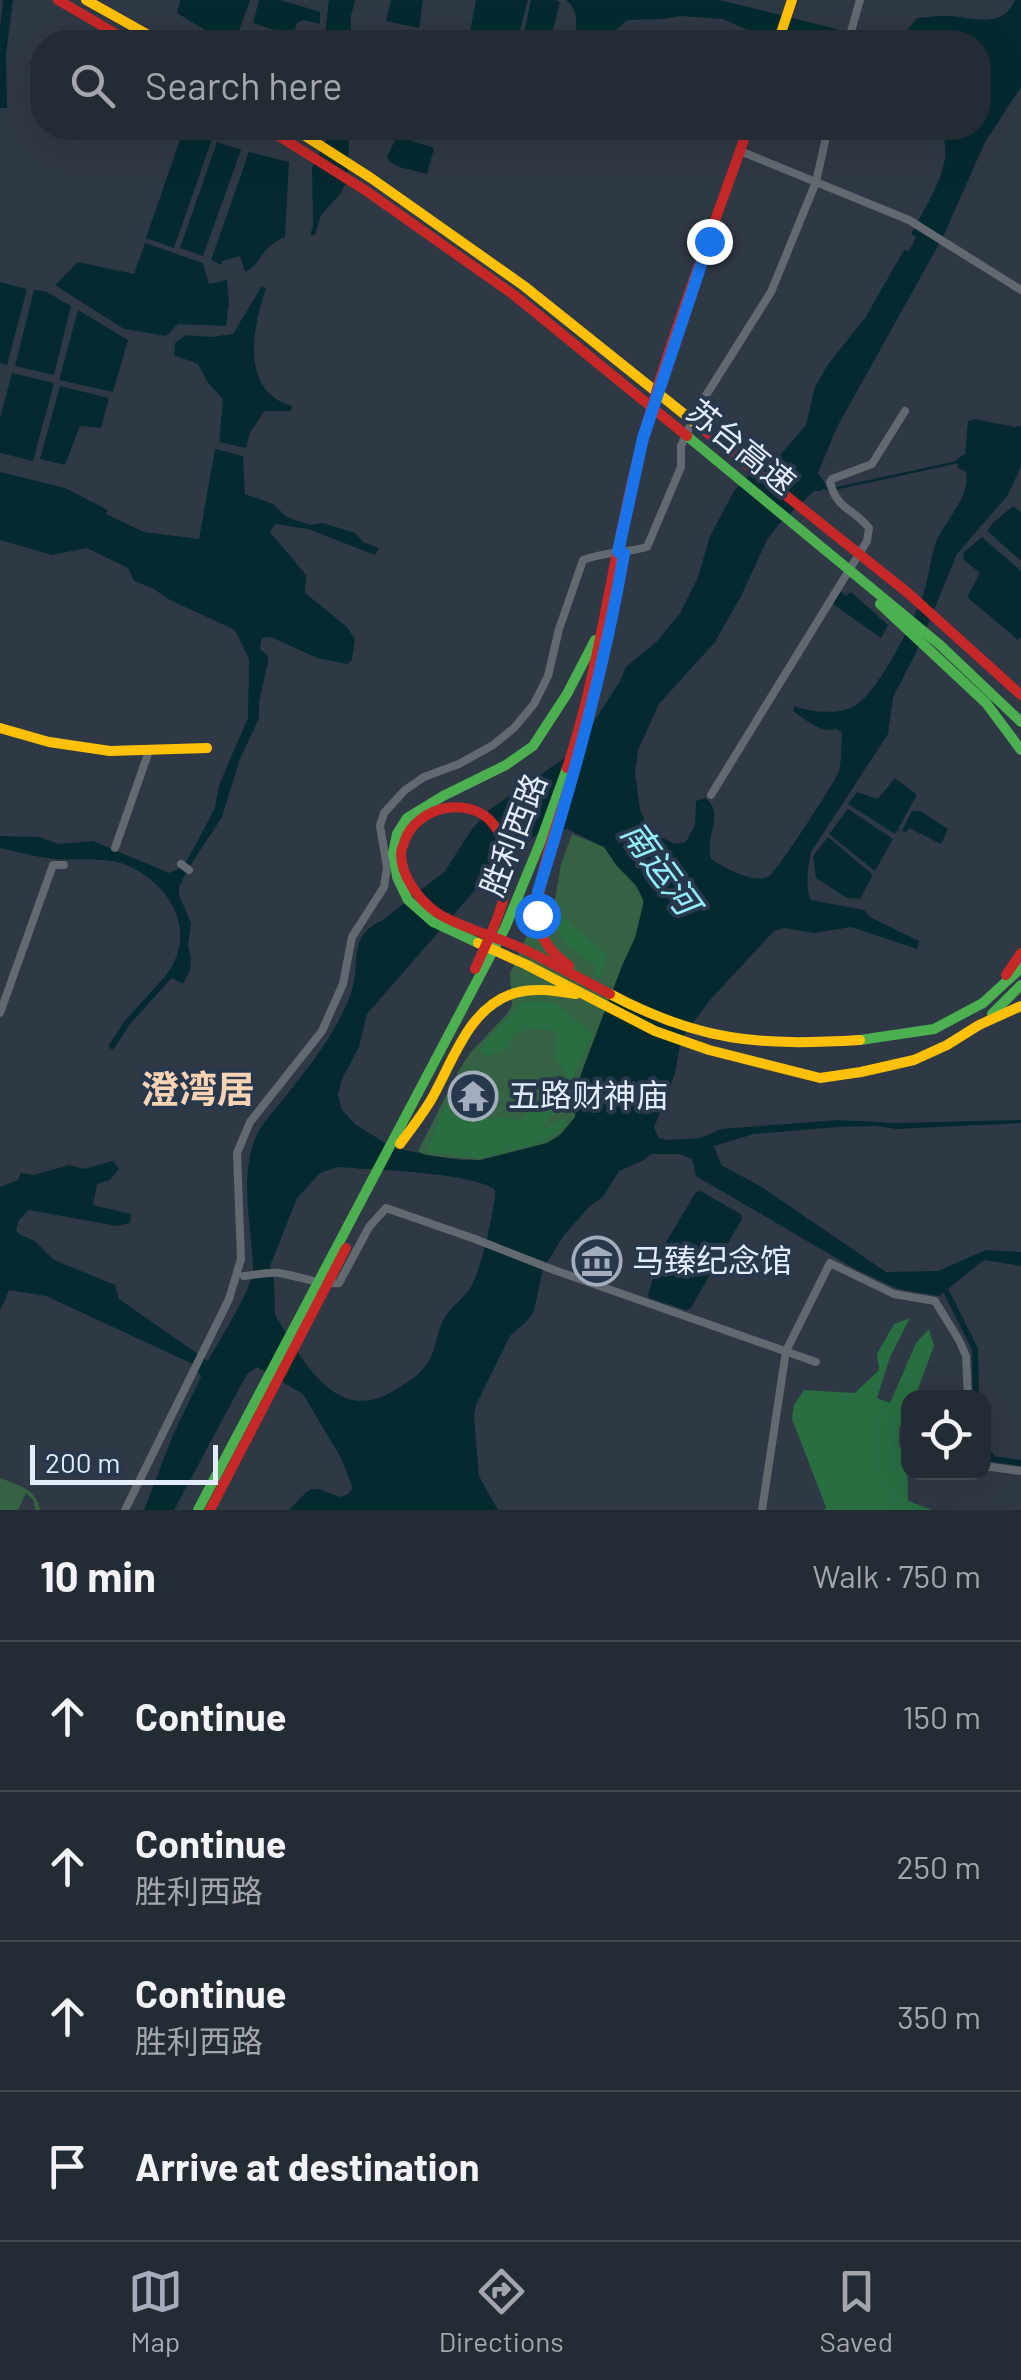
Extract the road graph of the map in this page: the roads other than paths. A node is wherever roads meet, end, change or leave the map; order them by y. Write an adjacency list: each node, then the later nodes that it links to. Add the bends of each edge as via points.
1 (58, 0): 5 (main road)
2 (86, 0): 6 (main road)
3 (796, 0): 7 (main road)
4 (860, 0): 8 (street)
5 (109, 30)
6 (139, 30)
7 (785, 30)
8 (851, 30)
9 (285, 140): 17 (main road, 苏台高速, via 514,296)
10 (312, 140): 19 (main road, 苏台高速, via 524,286)
11 (748, 140): 13 (main road, 胜利西路)
12 (825, 140): 14 (street)
13 (744, 152): 14 (street); 18 (main road, 胜利西路, via 668,382)
14 (816, 182): 15 (street, via 910,220); 18 (street, via 771,292 698,408 653,534 646,546)
15 (1021, 290)
16 (904, 410): 31 (street, via 872,464 832,478 836,500 869,528 867,541)
17 (783, 514): 23 (main road); 24 (main road, 苏台高速, via 940,644)
18 (621, 553): 20 (main road, 胜利西路); 30 (main road, 胜利西路, via 594,702); 45 (street, via 583,560 548,676 514,728 424,777 384,813 384,888 352,937 343,984 322,1032 250,1122 237,1154)
19 (908, 592): 21 (main road); 22 (main road, 苏台高速)
20 (608, 610): 39 (main road, via 533,746 408,818 394,853 408,900 433,922); 43 (main road, 胜利西路, via 536,857)
21 (1021, 686)
22 (1021, 695)
23 (986, 702): 26 (main road); 28 (main road)
24 (1021, 722)
25 (0, 728): 29 (main road, via 49,742)
26 (1021, 736)
27 (207, 748): 29 (main road)
28 (1021, 750)
29 (149, 751): 32 (street)
30 (570, 782): 36 (main road, via 537,915 555,956); 44 (main road, 胜利西路, via 511,932)
31 (711, 795)
32 (115, 848)
33 (64, 865): 41 (street, via 53,865)
34 (1021, 953): 38 (main road)
35 (1021, 968): 38 (main road)
36 (594, 985): 38 (main road, via 658,1018 714,1036 795,1044 934,1028); 43 (main road, via 532,954 438,914 415,892 400,855 412,826 428,814 474,807 489,817 506,848 508,870 504,903)
37 (1021, 985): 42 (main road)
38 (993, 994)
39 (587, 996): 42 (main road, via 710,1050 820,1078 914,1060); 44 (main road, via 544,989 506,996 485,1012)
40 (1021, 1006): 42 (main road)
41 (0, 1013)
42 (979, 1025)
43 (439, 1054): 44 (main road, 胜利西路)
44 (396, 1145): 47 (main road, 胜利西路)
45 (240, 1259): 46 (street); 48 (street)
46 (246, 1276): 47 (street, via 274,1272); 48 (street)
47 (323, 1283): 49 (street, via 338,1282 386,1208); 51 (main road, 胜利西路)
48 (230, 1299): 55 (street)
49 (786, 1351): 50 (street); 52 (street, via 830,1262 894,1294 935,1301 966,1356); 58 (street)
50 (816, 1362)
51 (269, 1385): 56 (main road, 胜利西路); 57 (main road, 胜利西路)
52 (968, 1390)
53 (991, 1467): 54 (street)
54 (1021, 1471)
55 (125, 1510)
56 (198, 1510)
57 (210, 1510)
58 (762, 1510)

